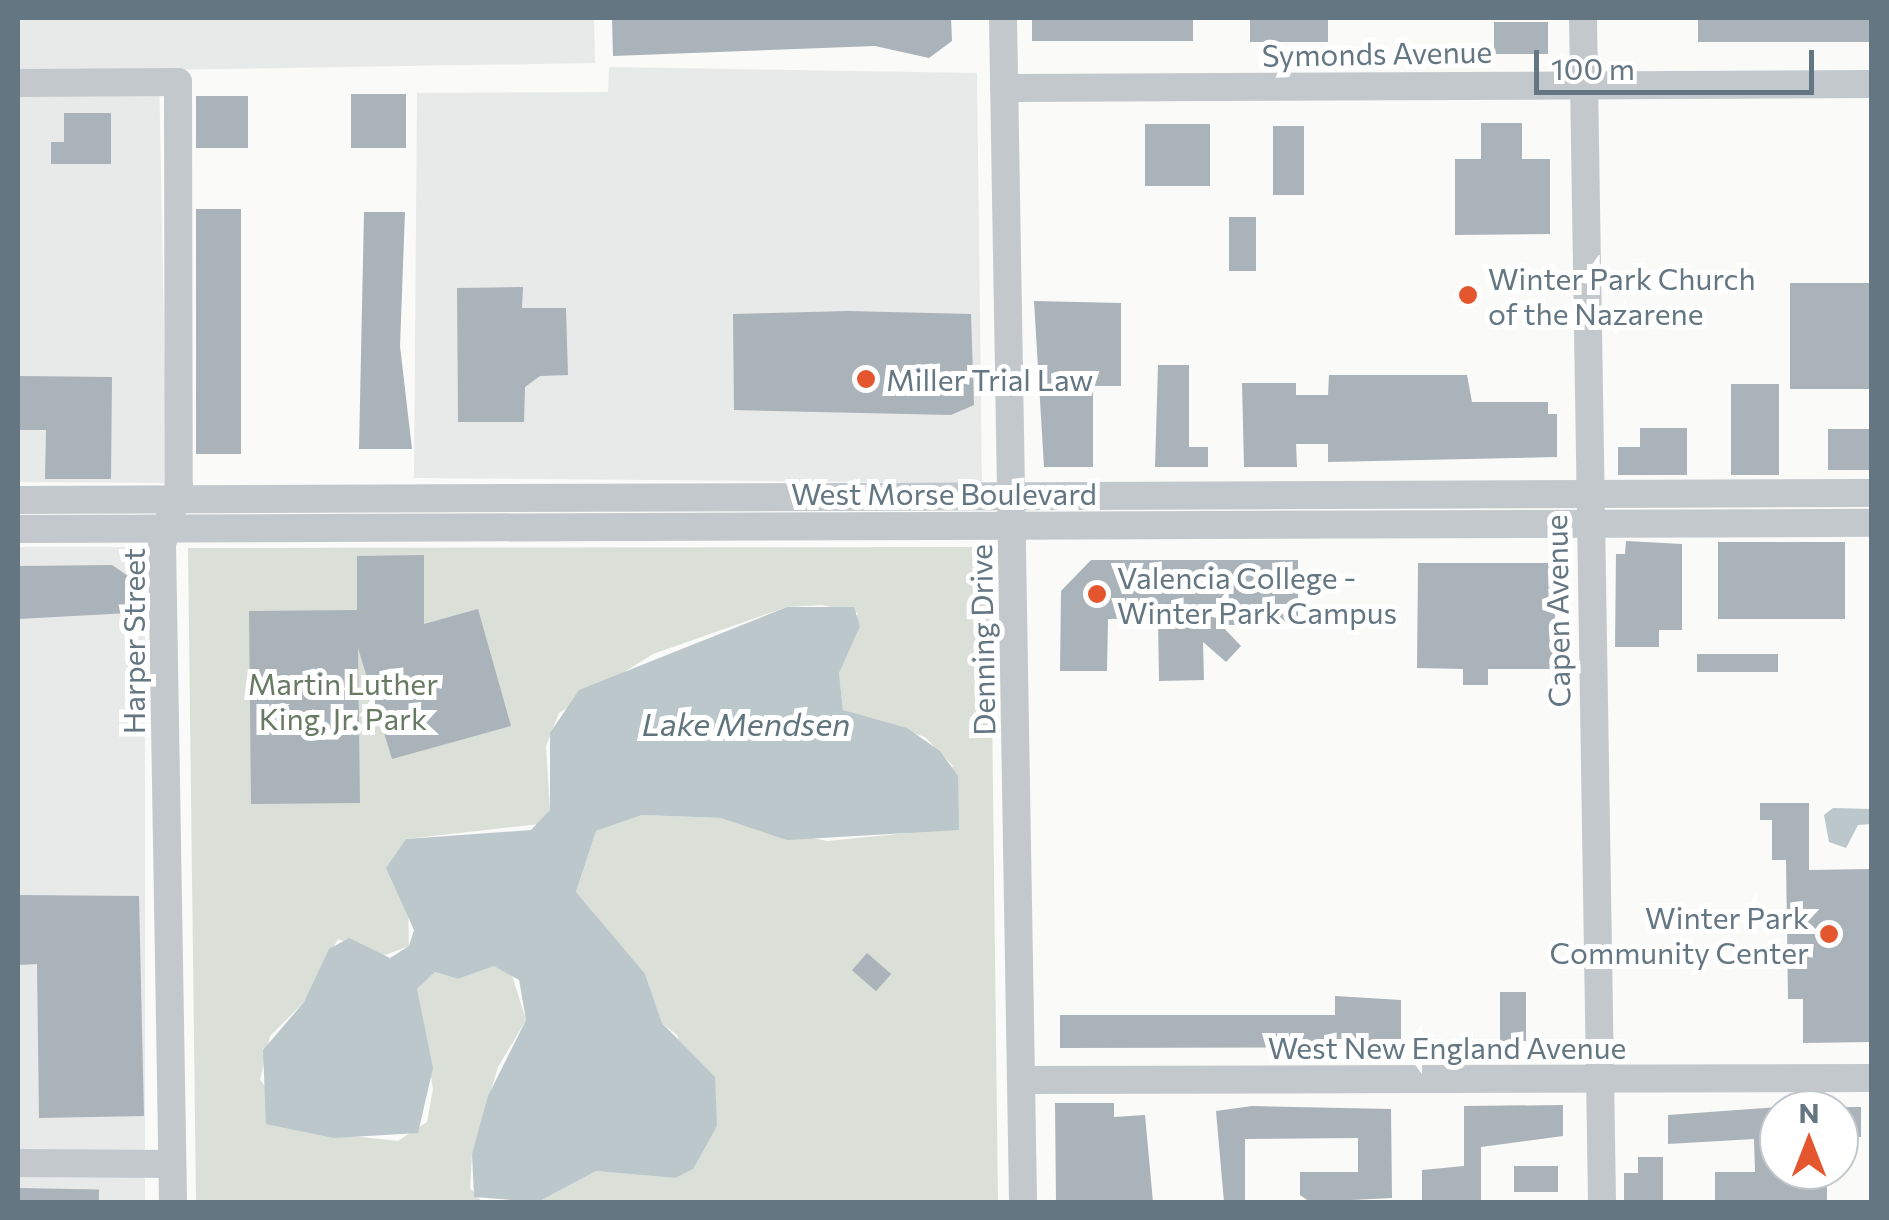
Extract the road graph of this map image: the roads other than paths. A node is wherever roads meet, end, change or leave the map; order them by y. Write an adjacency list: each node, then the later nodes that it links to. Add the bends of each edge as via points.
1 (1003, 18): 6 (street, Denning Drive)
2 (1582, 18): 4 (street, Capen Avenue)
3 (18, 83): 11 (street, Harper Street, via 178,82)
4 (1584, 84): 5 (street, Symonds Avenue); 6 (street, Symonds Avenue); 8 (street, Capen Avenue)
5 (1872, 84)
6 (1004, 88): 9 (street, Denning Drive)
7 (1872, 492): 8 (street, West Morse Boulevard)
8 (1587, 493): 9 (street, West Morse Boulevard); 14 (street, Capen Avenue)
9 (1012, 495): 10 (street, West Morse Boulevard); 15 (street, Denning Drive)
10 (653, 496): 11 (street, West Morse Boulevard); 16 (street)
11 (175, 499): 12 (street, West Morse Boulevard); 17 (street, Harper Street)
12 (18, 500)
13 (1872, 522): 14 (street, West Morse Boulevard)
14 (1588, 523): 15 (street, West Morse Boulevard); 21 (street, Capen Avenue)
15 (1012, 524): 16 (street, West Morse Boulevard); 20 (street, Denning Drive)
16 (653, 526): 17 (street, West Morse Boulevard)
17 (167, 528): 18 (street, West Morse Boulevard); 23 (street, Harper Street)
18 (18, 529)
19 (1872, 1078): 21 (street, West New England Avenue)
20 (1022, 1080): 21 (street, West New England Avenue); 25 (street, Denning Drive)
21 (1599, 1081): 26 (street, Capen Avenue)
22 (18, 1163): 23 (street)
23 (172, 1164): 24 (street, Harper Street)
24 (173, 1202)
25 (1024, 1202)
26 (1602, 1202)

